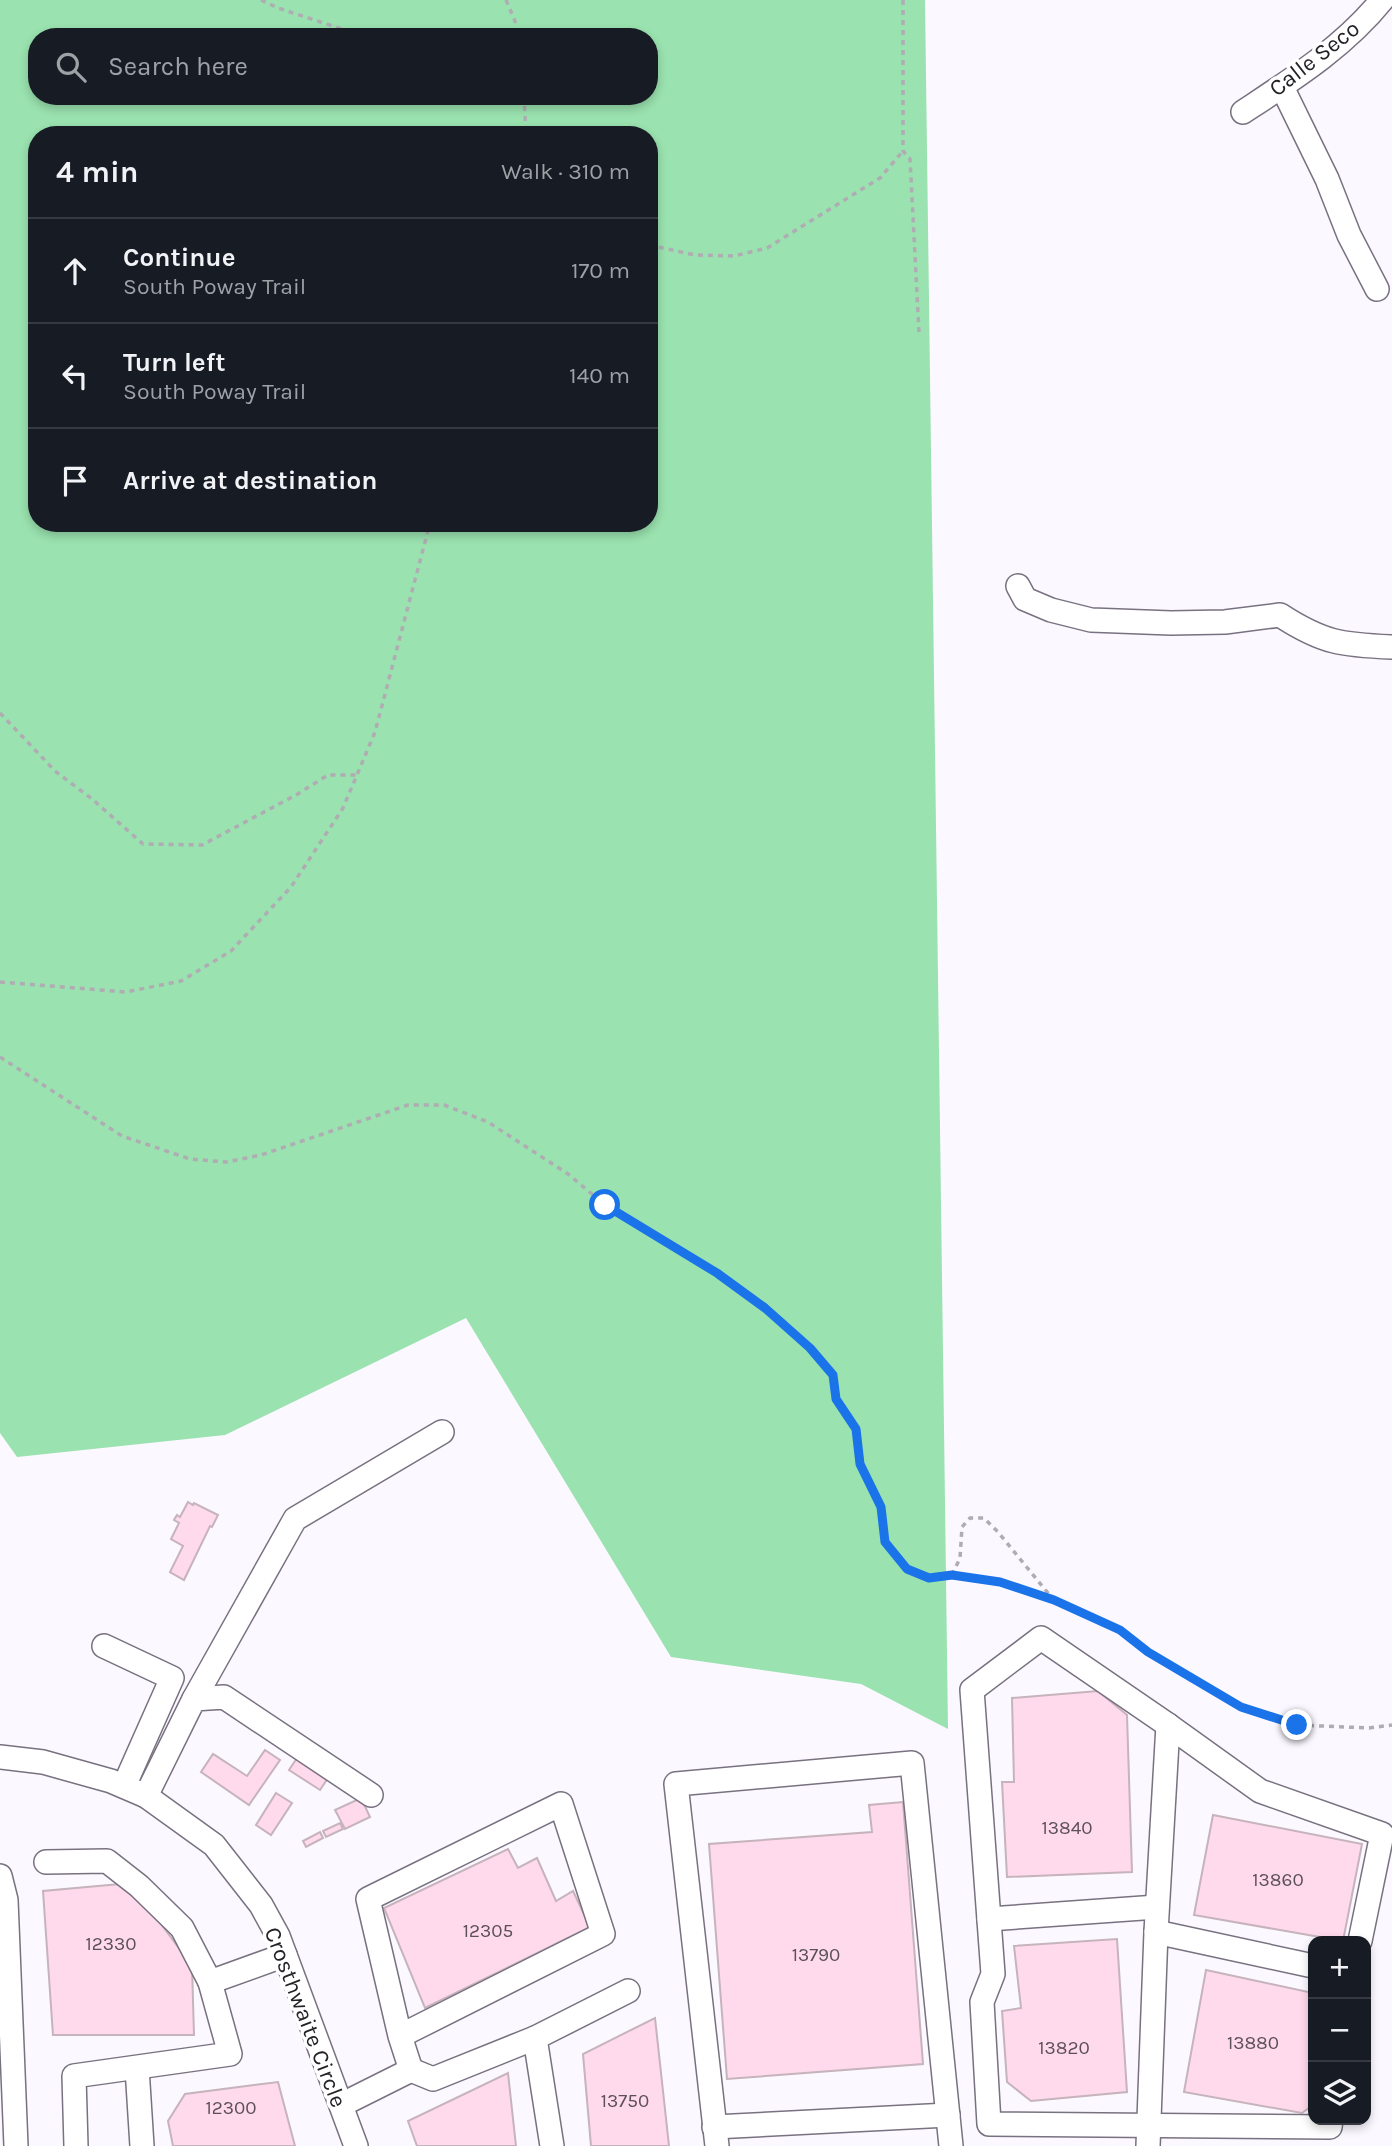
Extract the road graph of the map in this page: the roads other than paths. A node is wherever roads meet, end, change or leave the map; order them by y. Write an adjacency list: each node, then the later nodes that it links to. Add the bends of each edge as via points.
1 (1382, 0): 2 (street, Calle Seco, via 1326,55)
2 (1282, 87): 3 (street, Calle Seco); 4 (street)
3 (1243, 113)
4 (1377, 289)
5 (1018, 586): 6 (street, via 1025,599 1091,620 1226,621 1280,615 1327,640)
6 (1392, 647)
7 (442, 1432): 9 (street, via 296,1519)
8 (104, 1646): 12 (street, via 172,1678)
9 (194, 1699): 13 (street, via 224,1697); 14 (street)
10 (1168, 1725): 17 (street); 18 (street, via 1041,1638 972,1690); 20 (street, via 1260,1791 1382,1834)
11 (0, 1757): 12 (street, Crosthwaite Circle, via 43,1762)
12 (124, 1786): 14 (street, Crosthwaite Circle)
13 (371, 1795)
14 (146, 1796): 21 (street, Crosthwaite Circle, via 214,1845 261,1905)
15 (46, 1862): 23 (street, via 107,1861 182,1928)
16 (0, 1876): 34 (street, via 6,1900)
17 (1157, 1907): 18 (street); 19 (street)
18 (989, 1919): 32 (street, via 993,1975 982,2002 989,2123)
19 (1156, 1932): 22 (street); 32 (street)
20 (1361, 1936)
21 (285, 1955): 23 (street); 29 (street, Crosthwaite Circle)
22 (1308, 1965)
23 (210, 1982): 27 (street, via 230,2054)
24 (628, 1991): 26 (street)
25 (400, 2036): 25 (street, via 368,1899 561,1804 603,1934); 28 (street)
26 (535, 2038): 28 (street, via 433,2079); 38 (street)
27 (137, 2068): 35 (street, via 74,2077); 36 (street)
28 (411, 2070): 29 (street)
29 (341, 2105): 37 (street, Crosthwaite Circle)
30 (948, 2115): 33 (street); 33 (street, via 912,1763 676,1784); 39 (street)
31 (1330, 2125): 32 (street)
32 (1149, 2135)
33 (715, 2136)
34 (16, 2146)
35 (76, 2146)
36 (142, 2146)
37 (356, 2146)
38 (552, 2146)
39 (951, 2146)

